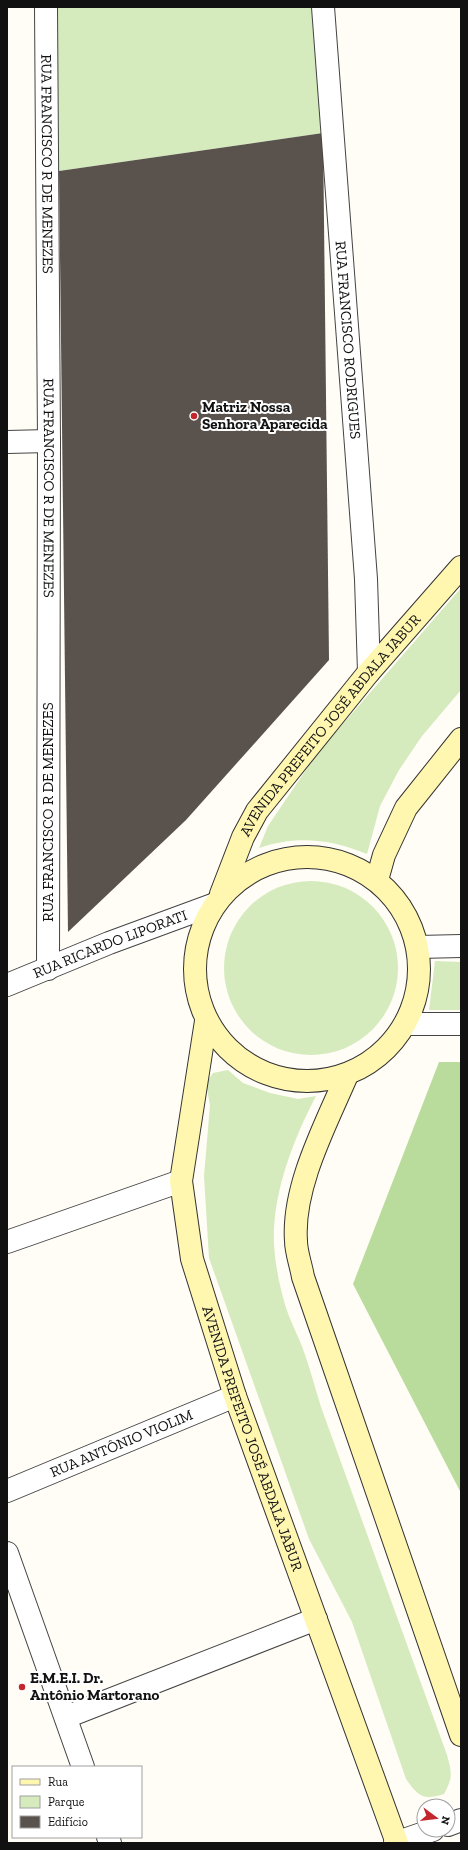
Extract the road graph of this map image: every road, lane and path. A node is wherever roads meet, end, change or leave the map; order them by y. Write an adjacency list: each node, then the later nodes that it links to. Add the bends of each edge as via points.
1 (46, 7): 3 (street, RUA FRANCISCO R DE MENEZES)
2 (323, 7): 6 (street, RUA FRANCISCO RODRIGUES, via 366,580)
3 (49, 441): 4 (street); 12 (street, RUA FRANCISCO R DE MENEZES)
4 (7, 442)
5 (461, 567): 6 (street, AVENIDA PREFEITO JOSÉ ABDALA JABUR)
6 (369, 672): 9 (street, AVENIDA PREFEITO JOSÉ ABDALA JABUR, via 257,811 243,837)
7 (461, 739): 8 (street, via 406,808 384,855)
8 (377, 880): 9 (street, via 348,863 313,855 279,859 247,873); 11 (street, via 404,910)
9 (218, 900): 12 (street, RUA RICARDO LIPORATI); 14 (street, AVENIDA PREFEITO JOSÉ ABDALA JABUR, via 202,928 195,955 194,982)
10 (461, 946): 11 (street)
11 (418, 947): 15 (street, via 418,986)
12 (48, 969): 13 (street, RUA RICARDO LIPORATI)
13 (7, 985)
14 (206, 1021): 17 (street, via 225,1048 252,1068 282,1080 315,1082); 18 (street, AVENIDA PREFEITO JOSÉ ABDALA JABUR)
15 (406, 1024): 16 (street); 17 (street, via 381,1055)
16 (461, 1024)
17 (347, 1075): 25 (street, via 308,1168 298,1206 296,1241 303,1277)
18 (181, 1181): 19 (street); 20 (street, AVENIDA PREFEITO JOSÉ ABDALA JABUR, via 192,1258)
19 (7, 1242)
20 (235, 1396): 21 (street, RUA ANTÔNIO VIOLIM); 23 (street, AVENIDA PREFEITO JOSÉ ABDALA JABUR)
21 (7, 1491)
22 (7, 1553): 24 (street)
23 (316, 1619): 24 (street); 28 (street, AVENIDA PREFEITO JOSÉ ABDALA JABUR)
24 (66, 1717): 26 (street)
25 (461, 1735)
26 (83, 1766)
27 (416, 1836): 28 (street)
28 (396, 1843)

